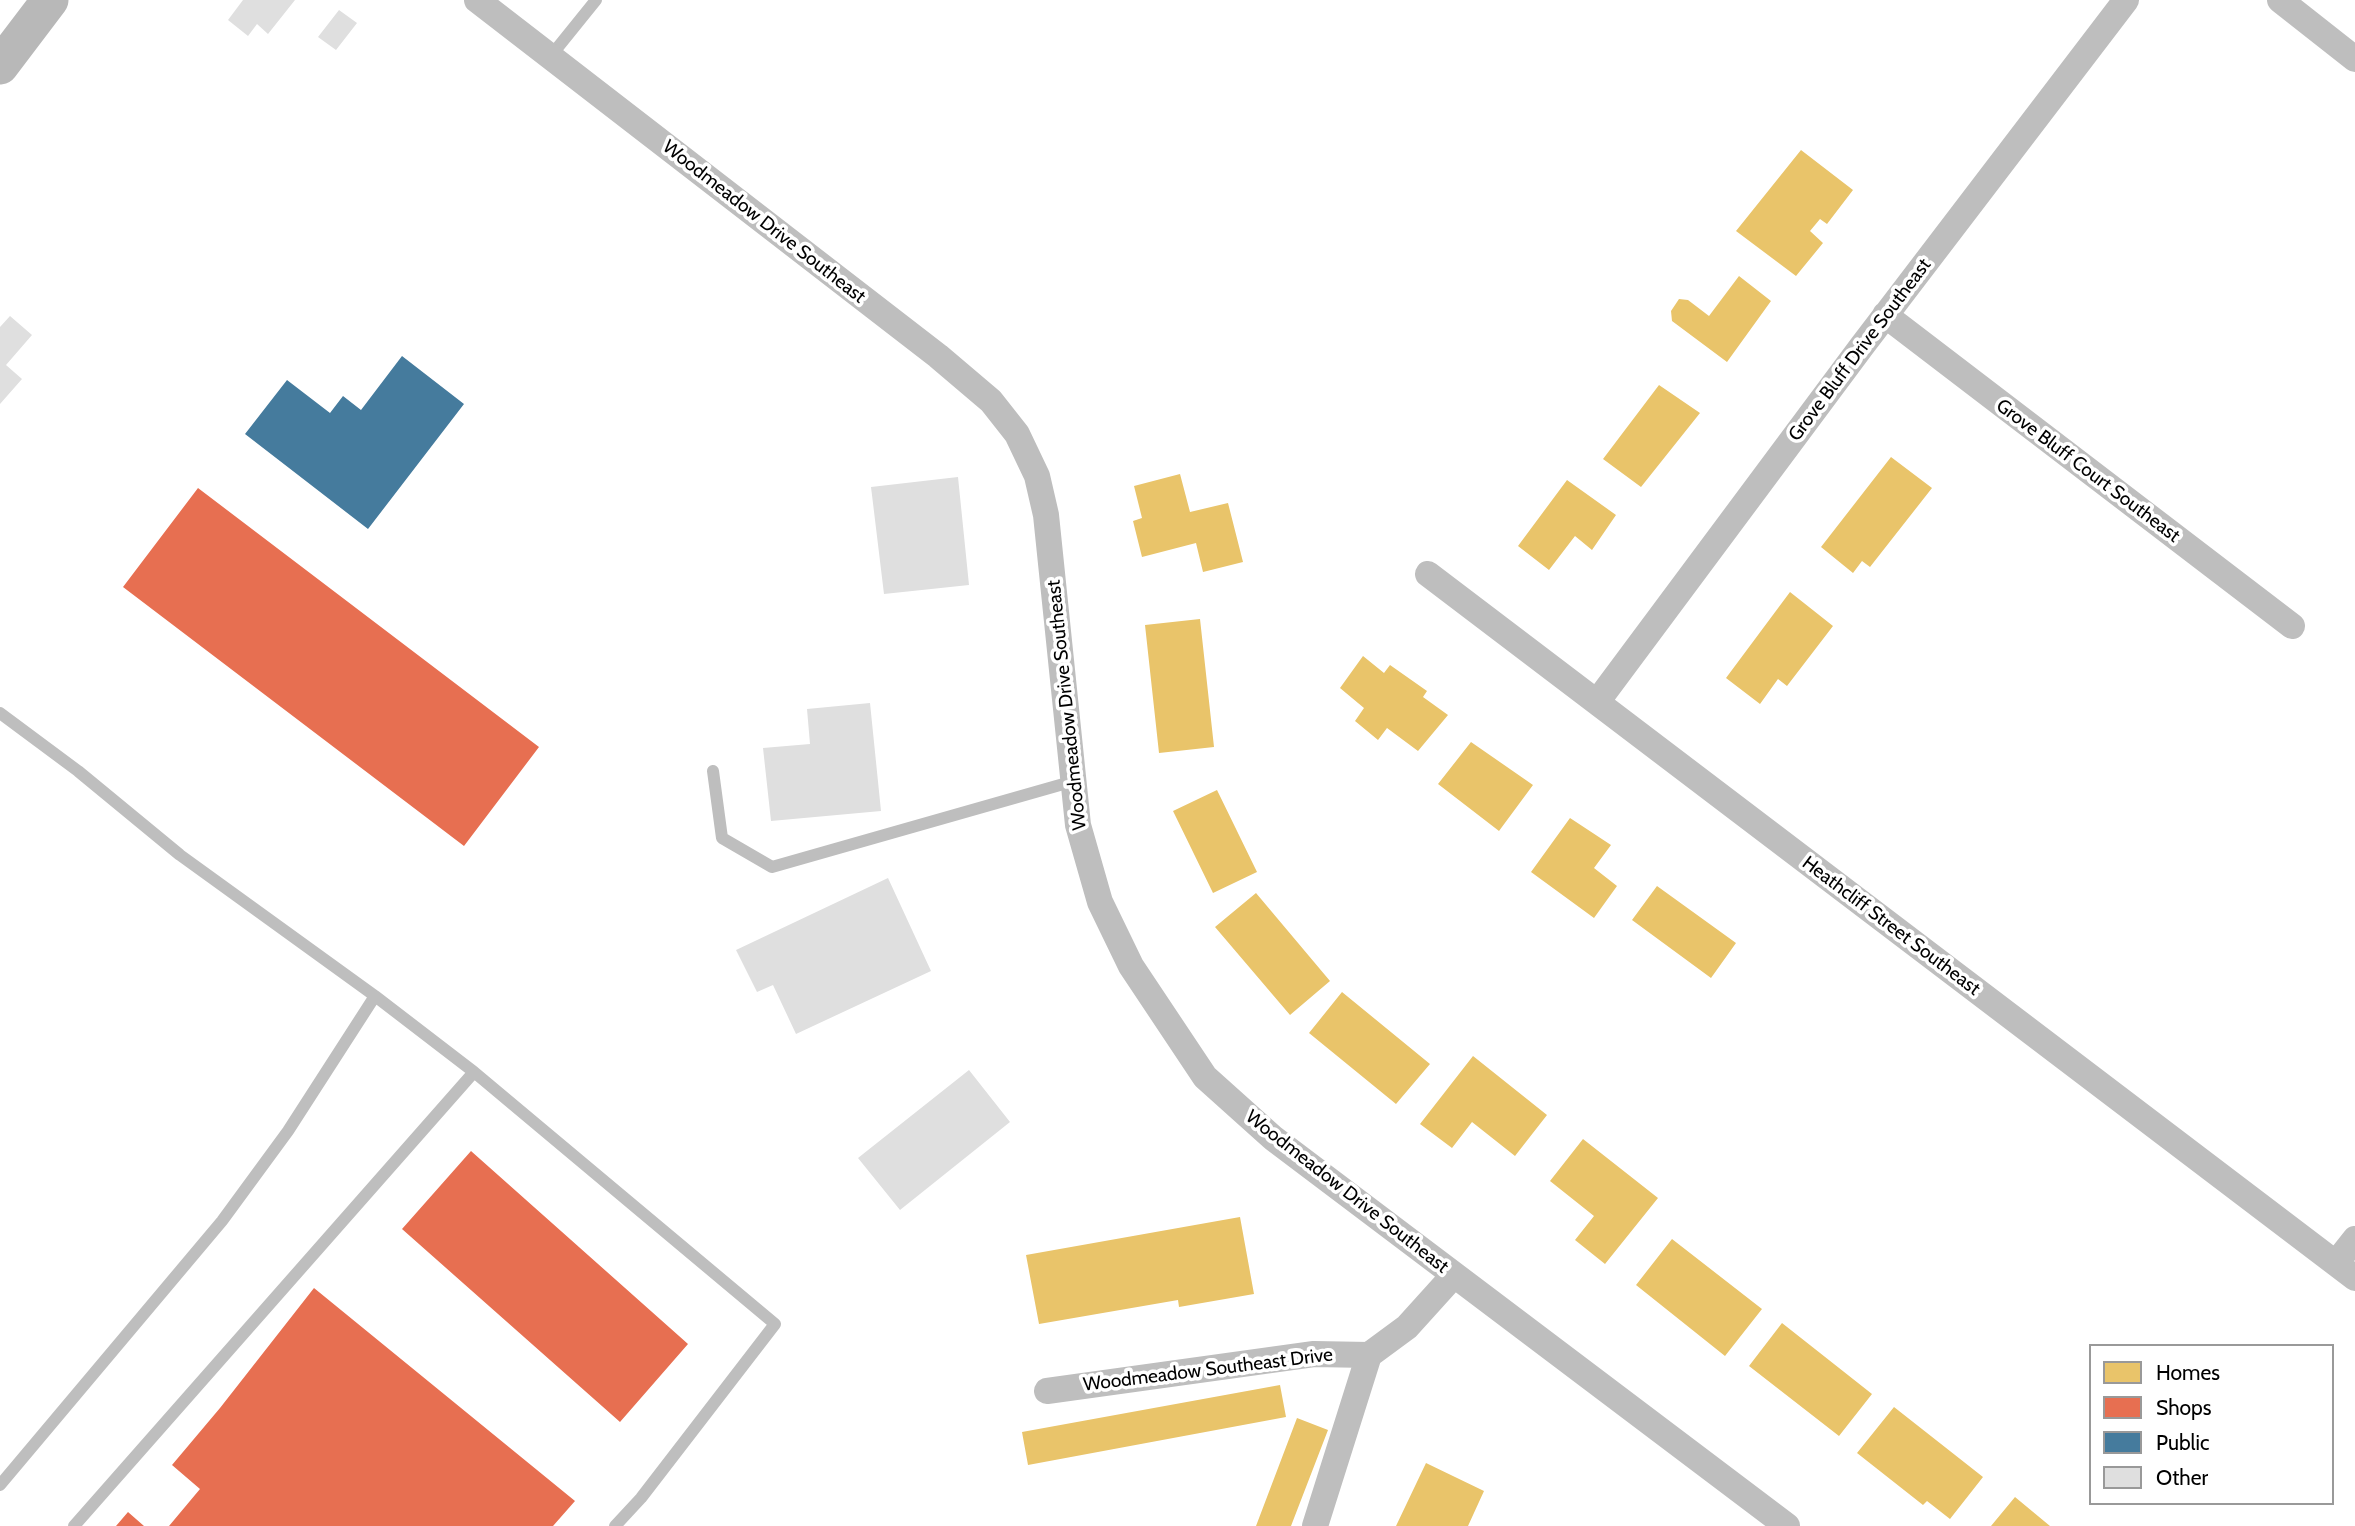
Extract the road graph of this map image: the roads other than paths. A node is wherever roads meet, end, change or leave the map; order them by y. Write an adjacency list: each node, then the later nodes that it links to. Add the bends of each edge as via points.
1 (50, 0): 8 (main road)
2 (477, 0): 6 (street, Woodmeadow Drive Southeast)
3 (596, 0): 6 (lane)
4 (2126, 0): 9 (street, Grove Bluff Drive Southeast)
5 (2280, 0): 7 (street)
6 (551, 57): 15 (street, Woodmeadow Drive Southeast, via 938,356 991,401 1017,434 1037,475 1046,515)
7 (2355, 59)
8 (0, 66)
9 (1885, 315): 11 (street, Grove Bluff Court Southeast); 12 (street, Grove Bluff Drive Southeast)
10 (1428, 574): 12 (street, Heathcliff Street Southeast)
11 (2291, 626)
12 (1597, 702): 19 (street, Heathcliff Street Southeast)
13 (0, 713): 16 (lane, via 180,855)
14 (713, 771): 15 (lane, via 722,838 772,867)
15 (1074, 781): 20 (street, Woodmeadow Drive Southeast, via 1078,825 1100,902 1131,965 1205,1077 1273,1138)
16 (375, 996): 17 (lane); 23 (lane, via 288,1131 222,1221)
17 (474, 1072): 24 (lane); 25 (lane, via 775,1324)
18 (2355, 1240): 19 (street)
19 (2345, 1270)
20 (1454, 1275): 21 (street, via 1407,1327); 27 (street, Woodmeadow Drive Southeast)
21 (1369, 1354): 22 (street, Woodmeadow Southeast Drive, via 1314,1354); 26 (street)
22 (1047, 1391)
23 (0, 1485)
24 (74, 1526)
25 (615, 1526)
26 (1315, 1526)
27 (1787, 1526)

